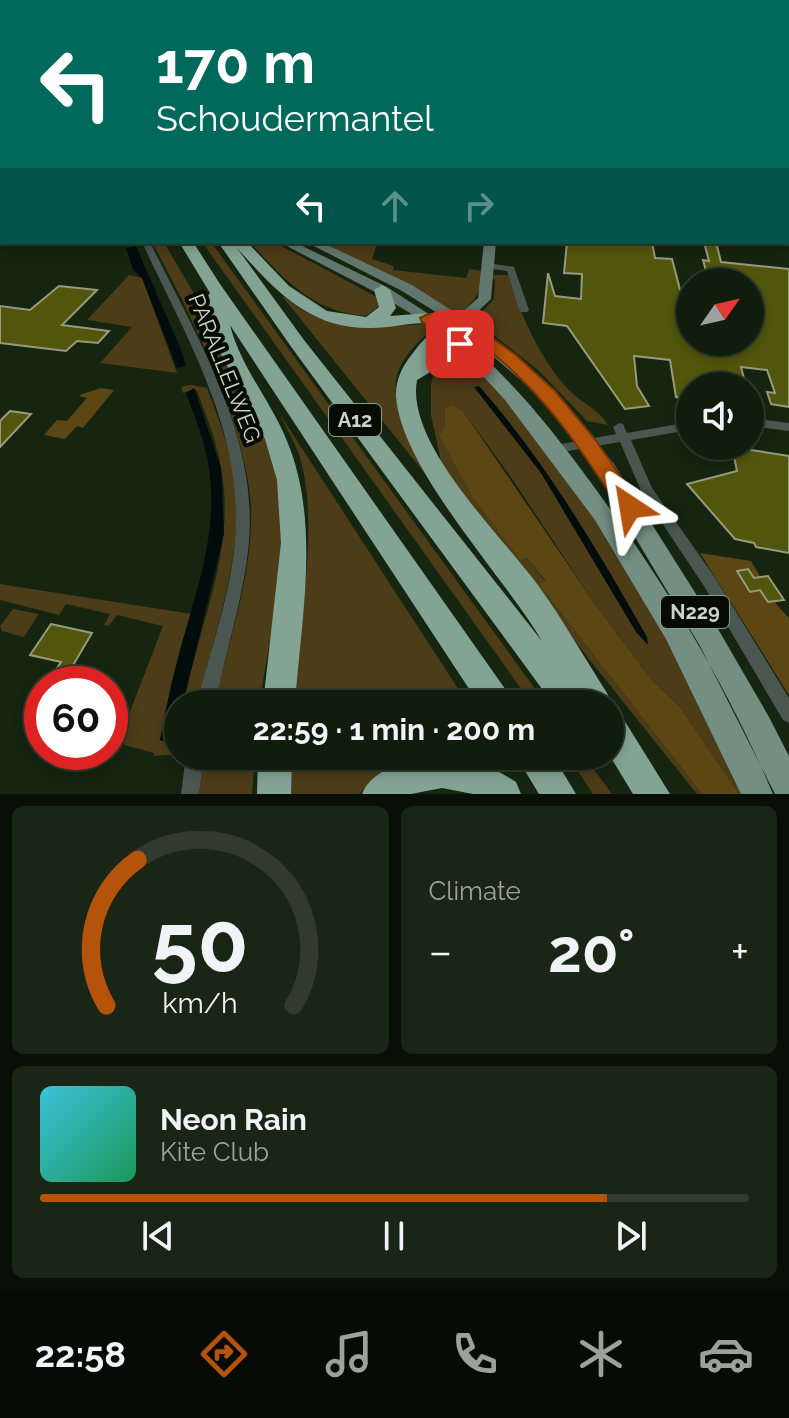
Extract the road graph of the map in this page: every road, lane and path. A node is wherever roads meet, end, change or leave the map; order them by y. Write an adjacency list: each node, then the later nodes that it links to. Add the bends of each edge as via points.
1 (147, 244): 23 (street, PARALLELWEG, via 217,402 234,446 240,482 241,549)
2 (187, 244): 9 (highway, A12)
3 (226, 244): 26 (highway, A12)
4 (241, 244): 13 (highway, via 310,309)
5 (289, 244): 10 (main road)
6 (316, 244): 14 (main road, via 407,288)
7 (490, 244): 8 (main road)
8 (488, 266): 11 (street, via 511,269); 14 (main road, via 484,299)
9 (212, 285): 24 (highway, A12, via 227,348 276,439 289,480 294,543); 25 (highway, A12)
10 (382, 290): 12 (main road); 13 (highway, via 388,308)
11 (524, 310)
12 (428, 318): 13 (highway); 14 (highway)
13 (368, 323)
14 (452, 326): 15 (main road, N229); 16 (highway, via 418,356); 21 (main road, N229, via 530,377)
15 (474, 358): 16 (highway, via 446,355); 22 (main road, N229)
16 (407, 377): 27 (highway, A12, via 408,406 426,453 528,594)
17 (764, 424): 19 (street)
18 (676, 427): 20 (street)
19 (789, 427)
20 (621, 431): 21 (street); 28 (street, via 647,490)
21 (587, 443): 22 (street); 34 (main road, N229, via 703,626)
22 (556, 449): 42 (main road, N229, via 621,537 667,615 731,733)
23 (209, 690)
24 (280, 690)
25 (487, 690)
26 (561, 690)
27 (587, 690)
28 (789, 714)
29 (624, 748): 41 (highway)
30 (193, 770): 35 (street)
31 (275, 770): 36 (highway)
32 (543, 770): 39 (highway)
33 (623, 770): 40 (highway)
34 (789, 789)
35 (190, 794)
36 (274, 794)
37 (379, 794): 38 (highway, via 397,781 446,770 468,774)
38 (504, 794)
39 (559, 794)
40 (641, 794)
41 (653, 794)
42 (757, 794)

